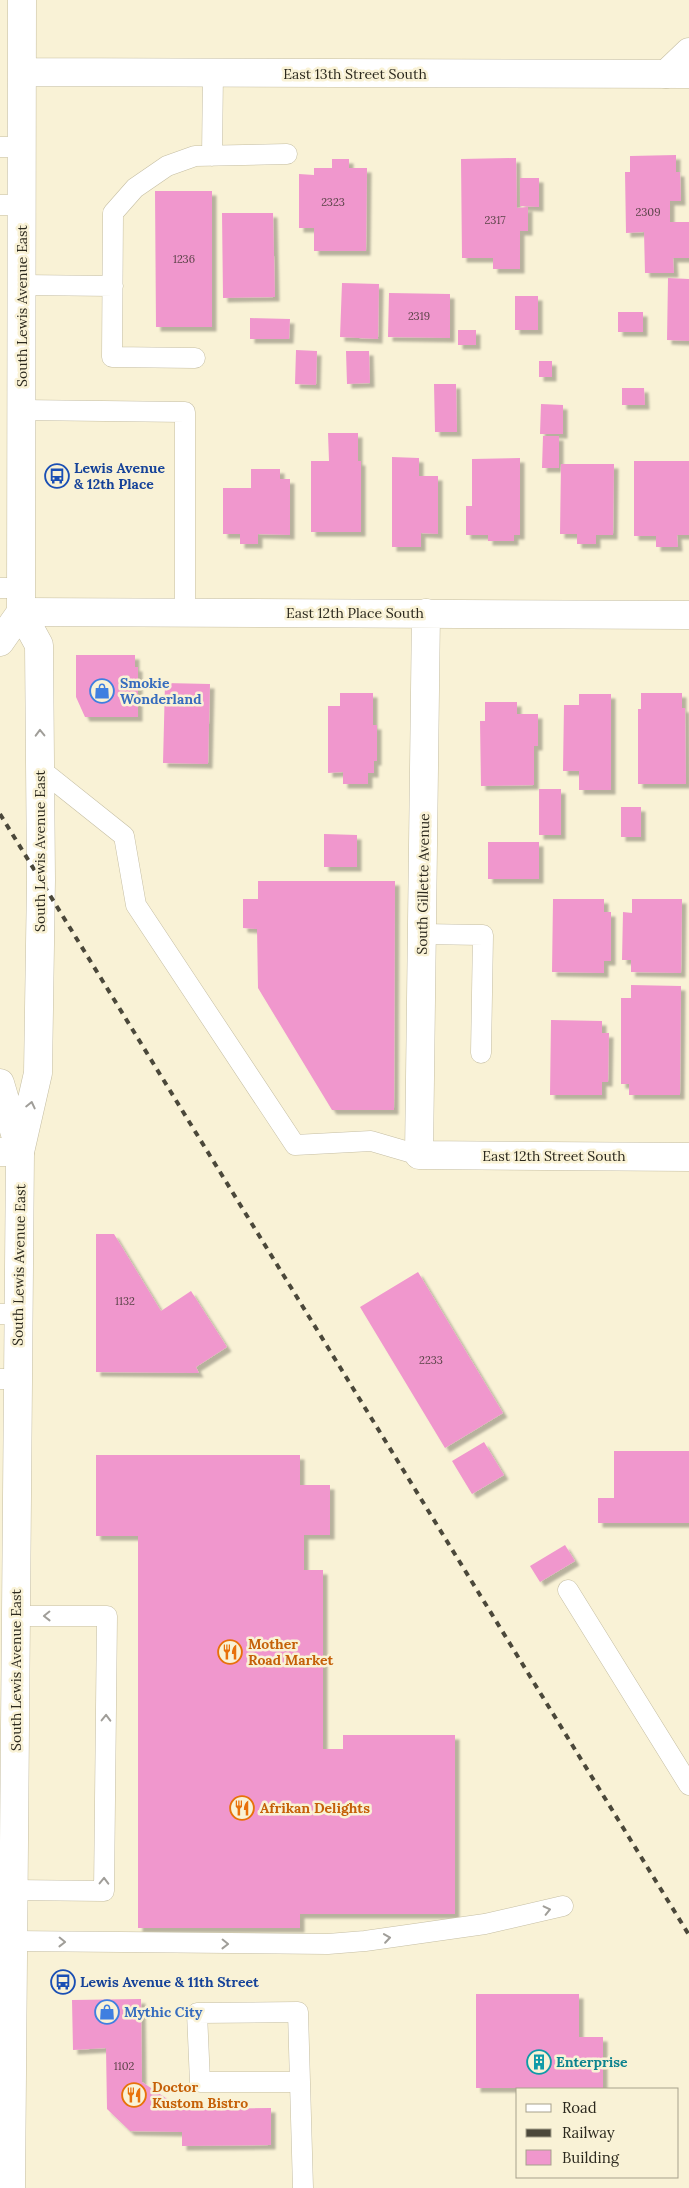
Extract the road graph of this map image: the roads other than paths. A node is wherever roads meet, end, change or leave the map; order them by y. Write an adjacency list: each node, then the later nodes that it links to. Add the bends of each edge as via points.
1 (22, 0): 3 (street, South Lewis Avenue East)
2 (689, 52): 5 (street)
3 (22, 72): 4 (street, East 13th Street South); 6 (street, South Lewis Avenue East)
4 (213, 73): 5 (street, East 13th Street South); 8 (lane)
5 (678, 74)
6 (11, 147): 9 (street, South Lewis Avenue East)
7 (286, 154): 8 (lane)
8 (212, 156): 11 (lane, via 195,156 167,166 135,188 113,213)
9 (11, 204): 10 (street, South Lewis Avenue East)
10 (22, 285): 11 (lane); 13 (street, South Lewis Avenue East)
11 (112, 286): 12 (lane, via 112,357)
12 (195, 358)
13 (22, 410): 14 (street, South Lewis Avenue East); 15 (lane, via 185,412)
14 (14, 596): 15 (street, East 12th Place South); 18 (street); 19 (street, South Lewis Avenue East, one-way to 14, via 39,645)
15 (185, 612): 16 (street, East 12th Place South)
16 (426, 613): 17 (street, East 12th Place South); 20 (street, South Gillette Avenue)
17 (689, 615)
18 (0, 642)
19 (40, 769): 23 (street, South Lewis Avenue East, one-way to 19, via 38,1073); 24 (lane, via 124,836 136,905 295,1145 371,1141)
20 (422, 934): 21 (lane, via 483,935); 24 (street, South Gillette Avenue)
21 (481, 1053)
22 (0, 1083): 23 (street, South Lewis Avenue East)
23 (10, 1152): 26 (street, South Lewis Avenue East)
24 (420, 1155): 25 (street, East 12th Street South)
25 (689, 1157)
26 (9, 1314): 27 (street, South Lewis Avenue East)
27 (9, 1379): 29 (street, South Lewis Avenue East)
28 (568, 1590): 30 (lane)
29 (16, 1616): 31 (street, South Lewis Avenue East); 31 (lane, one-way to 29, via 104,1891 105,1862 107,1616)
30 (689, 1786)
31 (9, 1884): 33 (street, South Lewis Avenue East)
32 (563, 1906): 33 (lane, one-way to 32, via 304,1945 356,1942 485,1924)
33 (13, 1941): 34 (street, South Lewis Avenue East)
34 (6, 1978): 36 (street, South Lewis Avenue East)
35 (300, 2082): 35 (lane, via 298,2012 197,2013 200,2082); 37 (lane)
36 (11, 2188)
37 (303, 2188)

